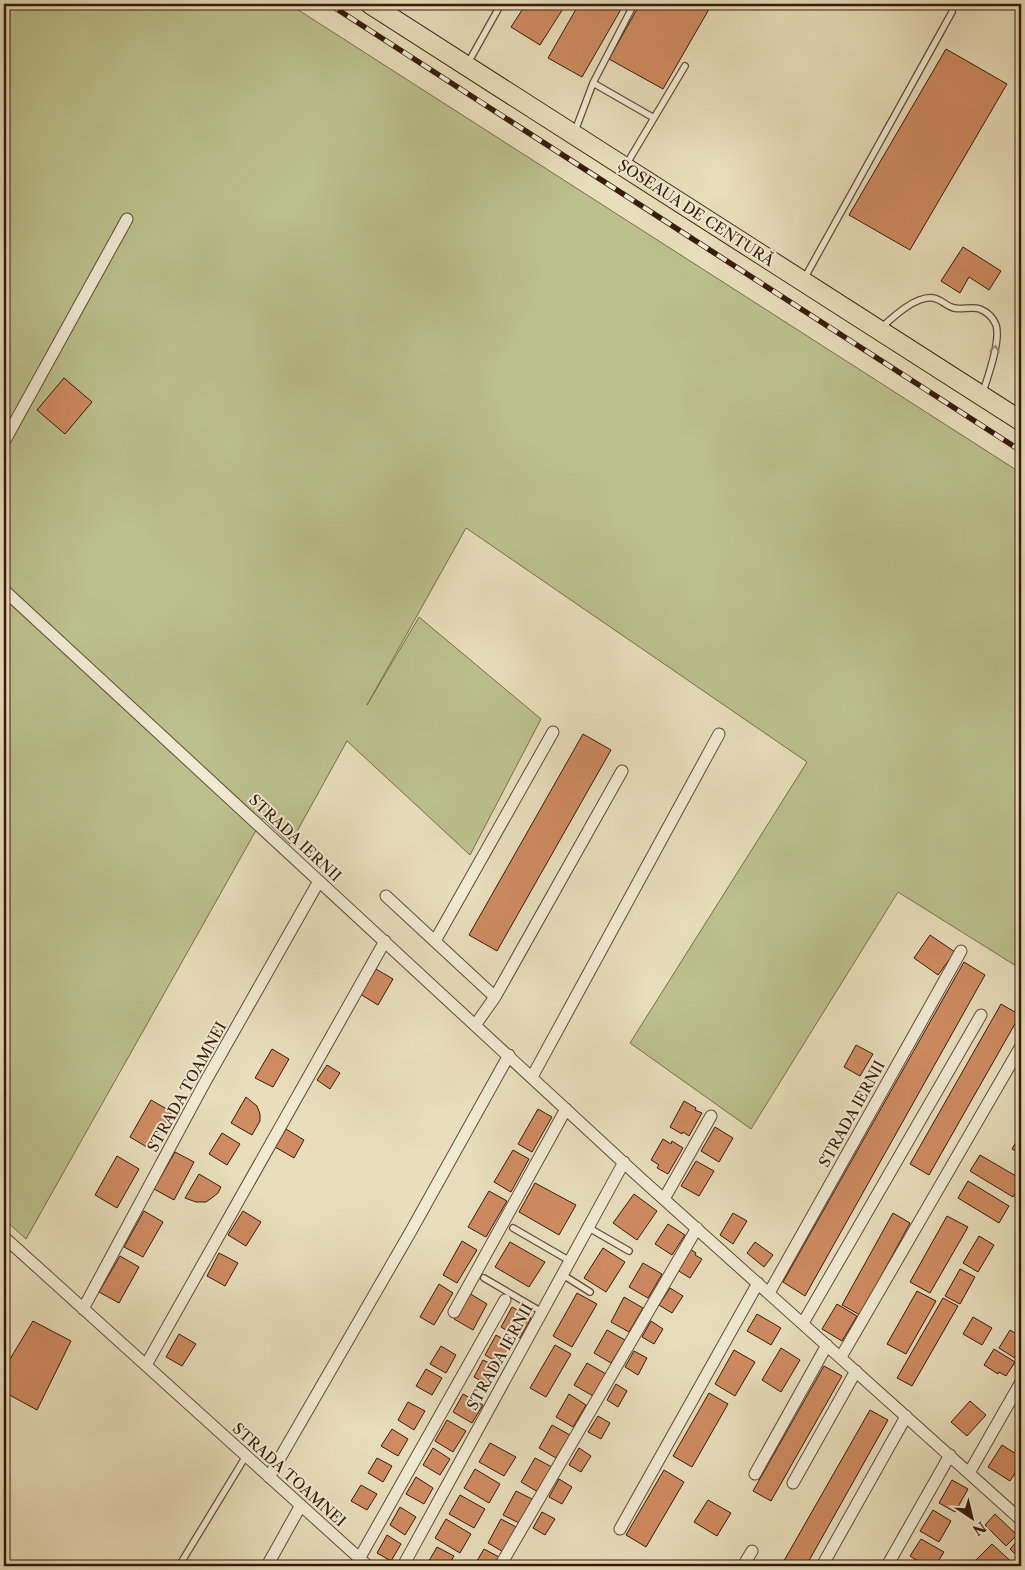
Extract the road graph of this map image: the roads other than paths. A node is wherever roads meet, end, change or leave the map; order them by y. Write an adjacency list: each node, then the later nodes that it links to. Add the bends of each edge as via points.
1 (370, 4): 5 (main road, ȘOSEAUA DE CENTURĂ)
2 (501, 4): 5 (lane)
3 (634, 4): 7 (lane)
4 (952, 12): 12 (lane)
5 (466, 66): 9 (main road, ȘOSEAUA DE CENTURĂ)
6 (685, 66): 8 (lane)
7 (593, 83): 8 (lane); 9 (lane)
8 (654, 118): 10 (lane)
9 (573, 134): 10 (main road, ȘOSEAUA DE CENTURĂ)
10 (625, 167): 12 (main road, ȘOSEAUA DE CENTURĂ)
11 (127, 219): 16 (street)
12 (803, 281): 13 (main road, ȘOSEAUA DE CENTURĂ)
13 (879, 330): 14 (main road, ȘOSEAUA DE CENTURĂ); 14 (lane, one-way to 13, via 996,340 996,326 990,315 975,308 955,308 933,298 924,299 897,314)
14 (982, 396): 15 (main road, ȘOSEAUA DE CENTURĂ)
15 (1021, 421)
16 (4, 442)
17 (4, 590): 21 (street, STRADA IERNII)
18 (553, 732): 24 (street)
19 (719, 734): 31 (street)
20 (622, 771): 26 (street)
21 (319, 881): 23 (street, STRADA IERNII); 48 (street, STRADA TOAMNEI, via 204,1084)
22 (386, 896): 24 (street)
23 (385, 941): 28 (street, STRADA IERNII); 54 (street)
24 (435, 941): 26 (street)
25 (961, 951): 46 (street, STRADA IERNII)
26 (495, 997): 28 (street)
27 (981, 1015): 51 (street)
28 (476, 1024): 30 (street, STRADA IERNII)
29 (1021, 1046): 53 (street)
30 (509, 1055): 31 (street, STRADA IERNII); 62 (street)
31 (532, 1077): 32 (street, STRADA IERNII)
32 (566, 1109): 34 (street, STRADA IERNII); 49 (street)
33 (711, 1116): 35 (street)
34 (624, 1162): 35 (street, STRADA IERNII); 37 (street, STRADA IERNII)
35 (664, 1199): 38 (street, STRADA IERNII)
36 (513, 1228): 41 (lane)
37 (589, 1228): 40 (lane); 41 (street, STRADA IERNII)
38 (697, 1228): 44 (street, STRADA IERNII); 72 (street)
39 (4, 1237): 48 (street, STRADA TOAMNEI)
40 (629, 1252)
41 (570, 1261): 42 (street, STRADA IERNII)
42 (563, 1275): 45 (lane); 50 (street, STRADA IERNII)
43 (484, 1278): 50 (lane)
44 (758, 1283): 46 (street, STRADA IERNII); 66 (street)
45 (590, 1292)
46 (769, 1292): 51 (street, STRADA IERNII)
47 (505, 1300): 68 (street)
48 (83, 1309): 54 (street, STRADA TOAMNEI)
49 (454, 1312)
50 (542, 1312): 71 (street, STRADA IERNII)
51 (803, 1323): 52 (street, STRADA IERNII)
52 (827, 1346): 53 (street, STRADA IERNII); 61 (street)
53 (841, 1358): 55 (street, STRADA IERNII)
54 (146, 1365): 59 (street, STRADA TOAMNEI)
55 (856, 1371): 57 (street, STRADA IERNII); 63 (street)
56 (1021, 1382): 60 (street)
57 (906, 1416): 58 (street, STRADA IERNII); 74 (street)
58 (950, 1455): 60 (street, STRADA IERNII); 75 (street)
59 (246, 1456): 62 (street, STRADA TOAMNEI); 69 (lane)
60 (969, 1473): 65 (street, STRADA IERNII)
61 (755, 1474)
62 (269, 1477): 64 (street, STRADA TOAMNEI)
63 (793, 1483)
64 (301, 1505): 68 (street, STRADA TOAMNEI); 70 (street)
65 (1021, 1520)
66 (620, 1529)
67 (752, 1551): 73 (street)
68 (364, 1562)
69 (179, 1566)
70 (267, 1566)
71 (403, 1566)
72 (500, 1566)
73 (743, 1566)
74 (822, 1566)
75 (887, 1566)

